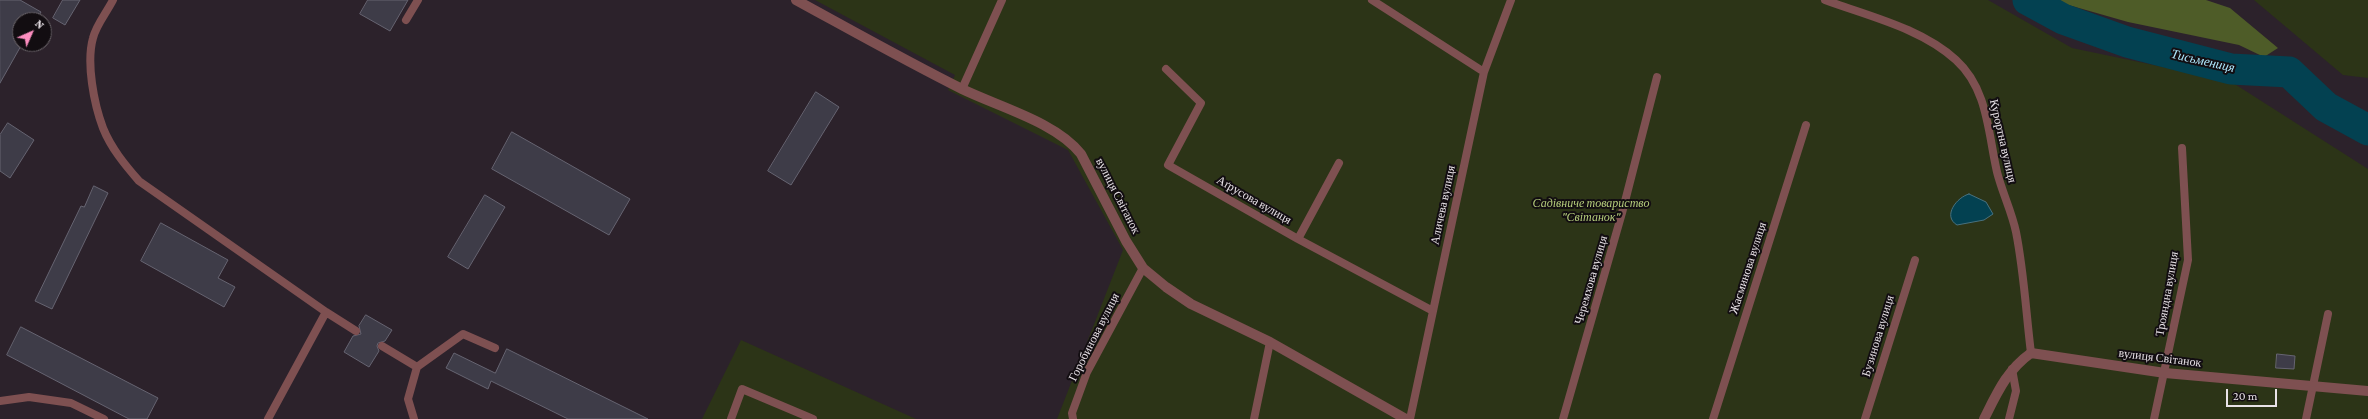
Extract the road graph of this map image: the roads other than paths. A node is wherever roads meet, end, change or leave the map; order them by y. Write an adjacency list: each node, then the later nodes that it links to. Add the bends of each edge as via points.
1 (114, 0): 20 (lane, via 93,36 90,56 92,79 103,128 121,162 139,181)
2 (418, 0): 8 (lane)
3 (796, 0): 12 (street, вулиця Світанок)
4 (1002, 0): 12 (lane)
5 (1372, 0): 10 (lane)
6 (1511, 0): 10 (lane, Аличева вулиця)
7 (1825, 0): 26 (lane, Курортна вулиця, via 1934,43 1957,61 1974,82 1989,124 1997,170 2016,232)
8 (406, 20)
9 (1166, 69): 16 (lane, Аґрусова вулиця, via 1201,103 1168,165)
10 (1484, 72): 19 (lane, Аличева вулиця)
11 (1657, 77): 42 (lane, Черемхова вулиця, via 1622,213)
12 (962, 89): 18 (street, вулиця Світанок, via 1072,141)
13 (1806, 124): 43 (lane, Жасминова вулиця)
14 (2182, 148): 29 (lane, Трояндна вулиця, via 2188,260)
15 (1339, 163): 16 (lane)
16 (1298, 239): 19 (lane, Аґрусова вулиця)
17 (1914, 260): 44 (lane, Бузинова вулиця)
18 (1143, 268): 23 (street, вулиця Світанок, via 1191,304); 38 (lane, Горобинова вулиця, via 1088,372 1072,413)
19 (1433, 311): 41 (lane, Аличева вулиця)
20 (326, 312): 22 (lane); 34 (lane)
21 (2328, 314): 30 (lane)
22 (356, 330)
23 (1270, 342): 39 (lane); 40 (street, вулиця Світанок)
24 (382, 346): 27 (lane)
25 (495, 348): 27 (lane, via 463,334)
26 (2031, 352): 28 (street); 29 (street, вулиця Світанок)
27 (417, 367): 35 (lane, via 408,399)
28 (2012, 369): 45 (street); 46 (lane, via 2016,391)
29 (2165, 373): 30 (street, вулиця Світанок); 47 (lane, Трояндна вулиця)
30 (2313, 387): 31 (street, вулиця Світанок); 48 (lane)
31 (2368, 391)
32 (0, 401): 33 (lane, via 29,397 71,404)
33 (104, 419)
34 (268, 419)
35 (414, 419)
36 (731, 419): 37 (lane, via 742,389)
37 (813, 419)
38 (1073, 419)
39 (1254, 419)
40 (1406, 419)
41 (1410, 419)
42 (1563, 419)
43 (1713, 419)
44 (1865, 419)
45 (1984, 419)
46 (2010, 419)
47 (2154, 419)
48 (2306, 419)

